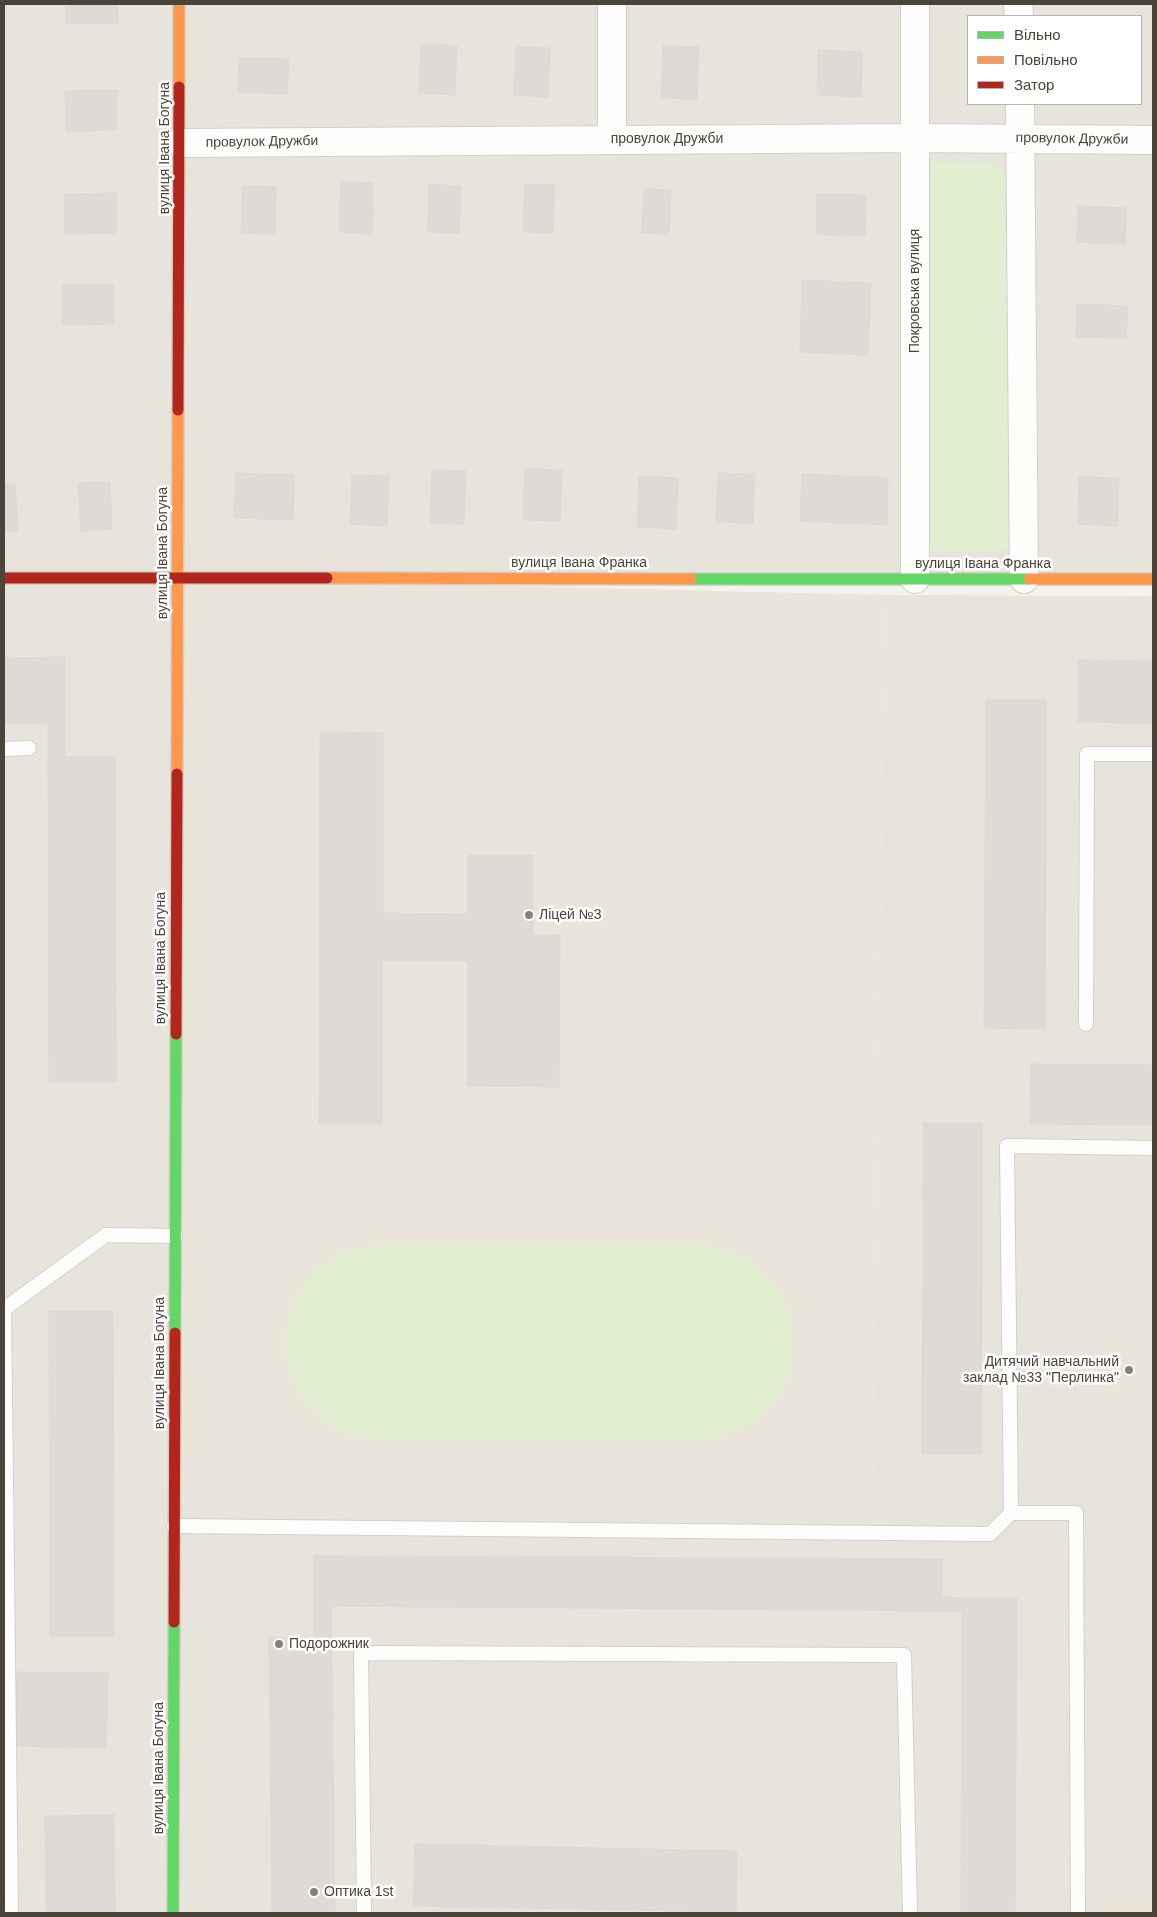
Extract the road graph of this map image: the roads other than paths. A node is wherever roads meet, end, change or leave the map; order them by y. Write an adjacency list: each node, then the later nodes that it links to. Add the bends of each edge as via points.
1 (180, 4): 9 (street, вулиця Івана Богуна)
2 (612, 4): 6 (street)
3 (915, 4): 5 (street, Покровська вулиця)
4 (1020, 105): 7 (street)
5 (915, 138): 6 (street, провулок Дружби); 7 (street, провулок Дружби); 12 (street, Покровська вулиця)
6 (612, 139): 9 (street, провулок Дружби)
7 (1020, 139): 8 (street, провулок Дружби); 13 (street)
8 (1153, 140)
9 (180, 143): 11 (street, вулиця Івана Богуна)
10 (4, 578): 11 (street, вулиця Івана Франка)
11 (178, 578): 12 (street, вулиця Івана Франка); 20 (street, вулиця Івана Богуна)
12 (915, 579): 13 (street, вулиця Івана Франка)
13 (1024, 579): 14 (street, вулиця Івана Франка)
14 (1153, 579)
15 (29, 748): 16 (lane)
16 (4, 749)
17 (1153, 754): 18 (lane, via 1087,754)
18 (1086, 1024)
19 (1153, 1148): 22 (lane, via 1007,1146)
20 (175, 1236): 21 (lane, via 106,1234); 23 (street, вулиця Івана Богуна)
21 (4, 1310): 24 (lane)
22 (1011, 1513): 23 (lane, via 990,1534); 29 (lane, via 1076,1513)
23 (174, 1526): 26 (street, вулиця Івана Богуна)
24 (7, 1766): 25 (lane)
25 (11, 1913)
26 (173, 1913)
27 (364, 1913): 28 (lane, via 361,1653 904,1655)
28 (910, 1913)
29 (1078, 1913)

